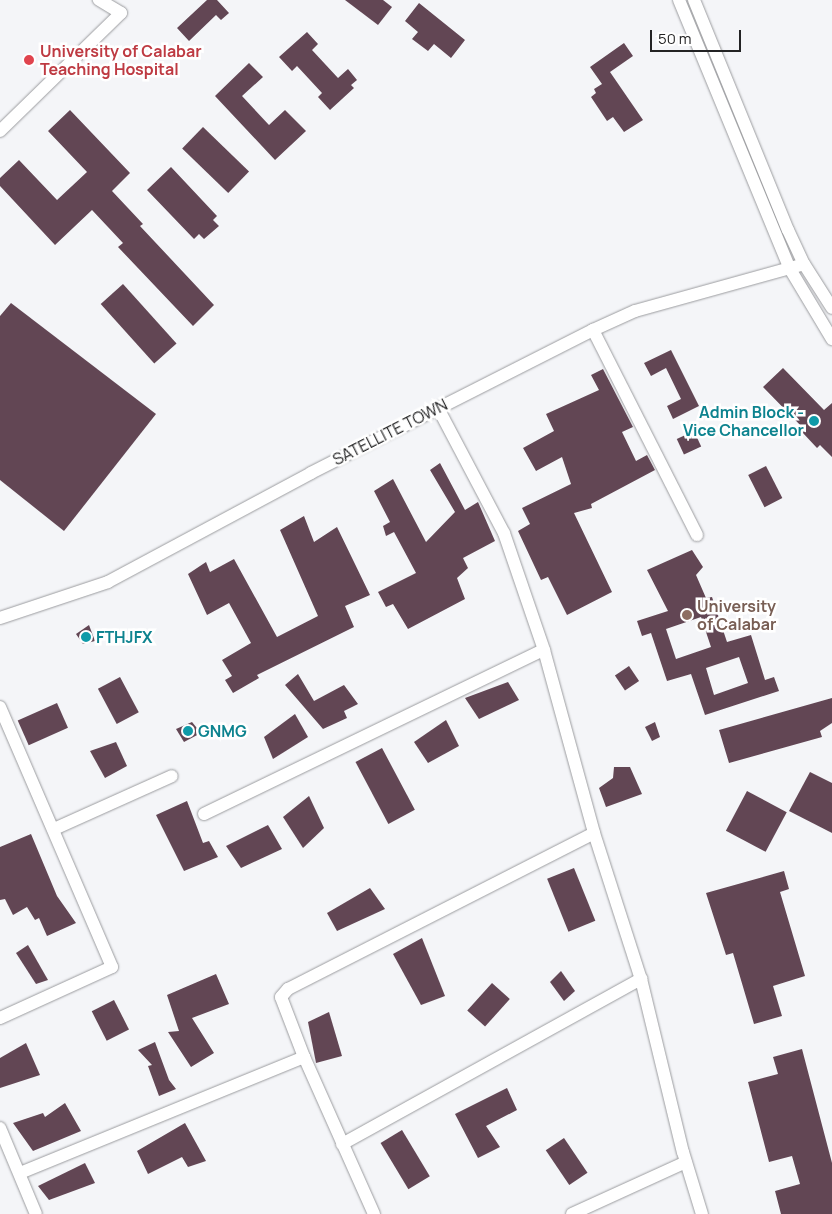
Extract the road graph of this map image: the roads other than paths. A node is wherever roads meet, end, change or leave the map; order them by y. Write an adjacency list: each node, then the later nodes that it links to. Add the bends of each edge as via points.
1 (98, 0): 4 (street, via 121,13)
2 (679, 0): 6 (street)
3 (694, 0): 5 (street)
4 (0, 131)
5 (804, 264): 6 (street, SATELLITE TOWN); 7 (street)
6 (790, 269): 8 (street, SATELLITE TOWN, via 635,311); 9 (street)
7 (832, 308)
8 (592, 330): 10 (street, SATELLITE TOWN); 11 (street)
9 (832, 338)
10 (438, 408): 12 (street, SATELLITE TOWN, via 108,582); 13 (street, via 504,533)
11 (697, 535)
12 (0, 618)
13 (544, 650): 16 (street); 18 (street)
14 (0, 707): 17 (street)
15 (172, 776): 17 (street)
16 (204, 814)
17 (54, 830): 20 (street, via 112,967)
18 (594, 834): 19 (street); 21 (street, via 288,989 281,997 281,1003)
19 (641, 979): 23 (street); 24 (street)
20 (0, 1018)
21 (304, 1057): 23 (street); 25 (street)
22 (0, 1128): 25 (street)
23 (342, 1144): 27 (street)
24 (686, 1162): 28 (street); 29 (street)
25 (20, 1173): 26 (street)
26 (36, 1214)
27 (374, 1214)
28 (572, 1214)
29 (702, 1214)

